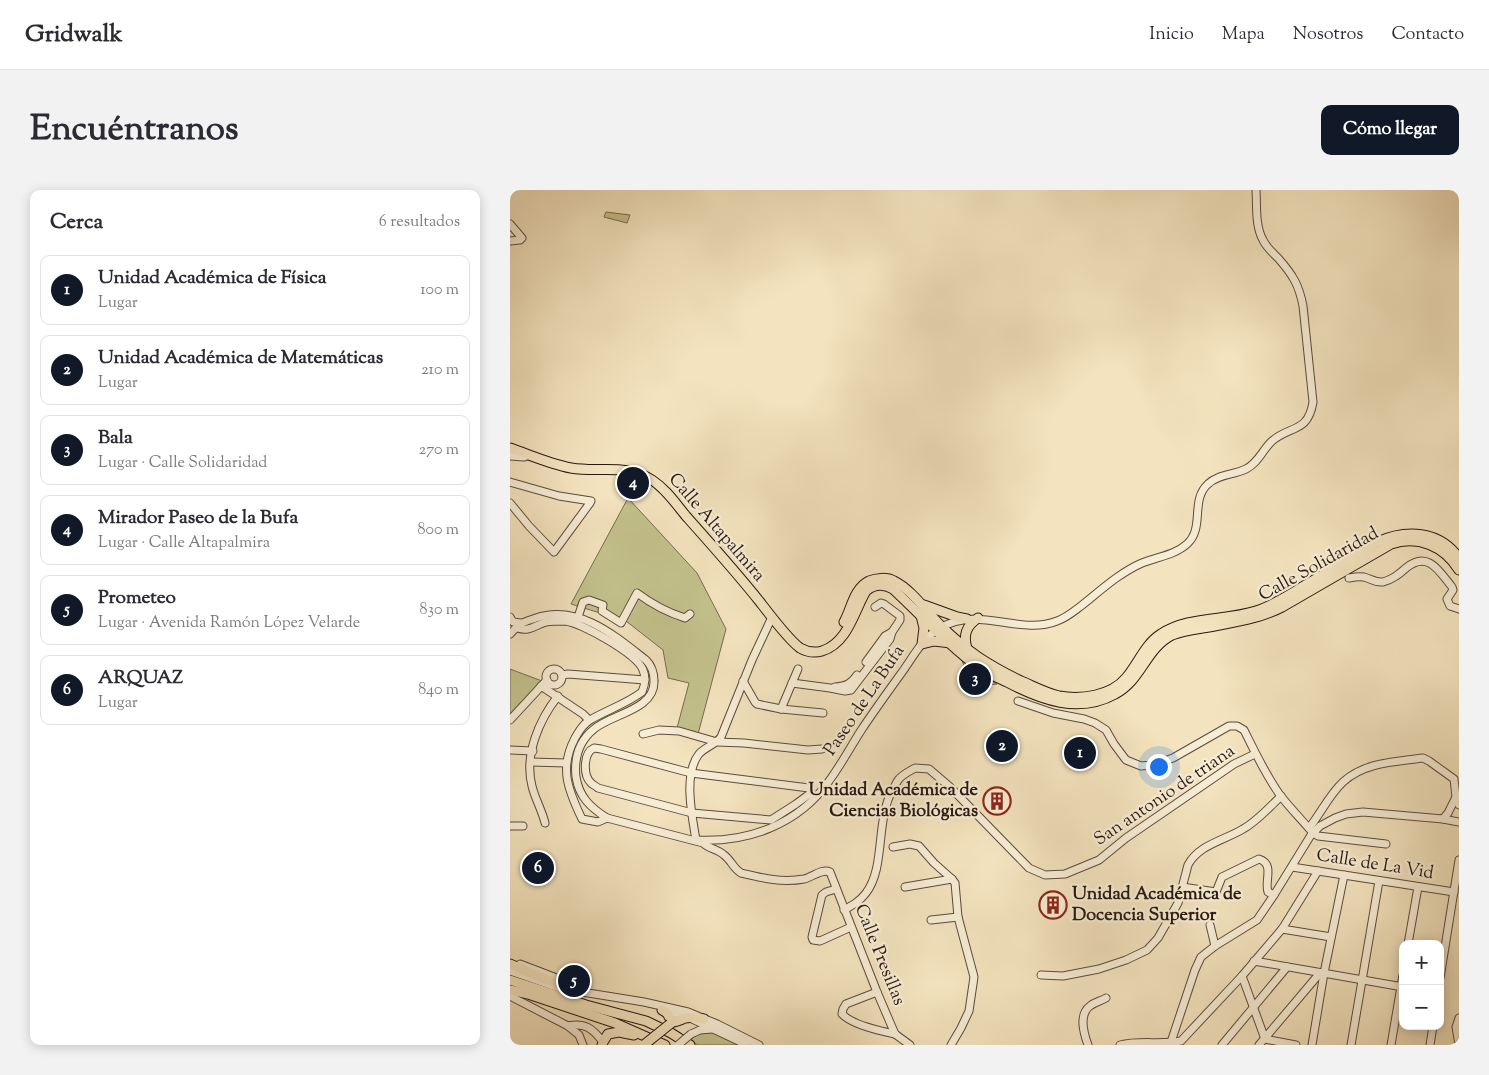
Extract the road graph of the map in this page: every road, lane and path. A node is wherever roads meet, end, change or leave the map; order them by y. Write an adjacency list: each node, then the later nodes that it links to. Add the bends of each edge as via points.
1 (1256, 190): 19 (street, Paseo de La Bufa, via 1260,236 1295,279 1300,291 1313,402 1308,419 1298,428 1275,439 1254,465 1217,478 1206,486 1200,496 1193,536 1182,548 1129,570 1055,622 1038,625)
2 (510, 224): 3 (street, via 522,238)
3 (510, 241)
4 (510, 448): 5 (main road, Calle Altapalmira)
5 (530, 455): 6 (street); 18 (main road, Calle Altapalmira, via 571,468 635,471 655,482)
6 (510, 456)
7 (510, 482): 8 (street, via 559,496 591,500 554,552)
8 (510, 503)
9 (1459, 558): 26 (main road, Calle Solidaridad, via 1444,544 1427,536 1408,534 1377,542 1264,608 1168,630 1148,646 1126,678 1091,696 1066,697 1044,691 995,668)
10 (1459, 570): 25 (main road, Calle Solidaridad, via 1445,553 1432,545 1416,541 1391,544 1266,614 1168,637 1121,691 1088,703 1059,703 1032,694 981,669)
11 (1348, 578): 14 (street, via 1364,577 1380,582 1393,579 1410,565 1427,560 1452,587 1446,599 1450,606)
12 (920, 602): 20 (main road); 22 (main road); 27 (main road, via 893,580 871,580 859,589 843,623)
13 (875, 607): 33 (street, via 884,604 900,616 900,620 851,683 830,688)
14 (1459, 609)
15 (690, 614): 17 (street, via 685,618 669,613 636,593 621,623 602,611 603,605 590,600 583,602)
16 (920, 614): 22 (main road); 24 (main road); 27 (main road, via 894,589 875,586 866,591 840,638)
17 (578, 617): 21 (street, via 552,614); 53 (street, via 609,632 646,660 654,679 647,699 596,727 579,749 575,761 578,787 595,810)
18 (772, 617): 27 (main road, Calle Altapalmira, via 799,647); 31 (street)
19 (978, 618): 20 (street, Paseo de La Bufa); 26 (main road, via 967,628)
20 (967, 619): 22 (street, Paseo de La Bufa)
21 (514, 623): 23 (street); 30 (street, via 524,630 555,621 582,626 636,661)
22 (939, 628): 24 (street, Paseo de La Bufa); 25 (main road, Calle Solidaridad); 26 (main road, Calle Solidaridad)
23 (510, 634)
24 (926, 640): 25 (main road); 60 (street, Paseo de La Bufa, via 829,782 807,806 781,824 745,837)
25 (951, 644)
26 (967, 649)
27 (820, 652)
28 (798, 669): 33 (street)
29 (562, 675): 30 (street); 32 (street, via 558,684); 32 (street, via 558,669 552,669)
30 (645, 680): 39 (street, via 642,692 636,697)
31 (743, 682): 36 (street, via 755,702); 41 (street)
32 (544, 683): 34 (street); 38 (street)
33 (792, 683): 36 (street)
34 (558, 696): 39 (street); 44 (street, via 539,726)
35 (1018, 702): 45 (street, via 1095,722 1106,730 1126,760 1141,766 1173,758 1229,726 1244,730)
36 (781, 709): 37 (street)
37 (823, 713)
38 (510, 720)
39 (589, 720): 47 (street, via 575,739)
40 (643, 734): 41 (street, via 659,730 679,731)
41 (717, 742): 42 (street); 48 (street, via 698,755)
42 (822, 749)
43 (510, 750): 44 (street)
44 (532, 752): 46 (street)
45 (1255, 754): 49 (street); 75 (street, San antonio de triana, via 1234,764 1099,860 1065,874 1045,875 1029,868 929,769 915,768 899,779 889,795 883,813 878,858 867,892)
46 (531, 762): 47 (street); 56 (street, via 532,787)
47 (566, 763): 53 (street, via 570,790 582,819 598,822)
48 (691, 773): 52 (street); 52 (street, via 594,748 588,754 586,769 587,777 598,788); 52 (street, via 809,788 811,793 771,820)
49 (1281, 796): 59 (street); 70 (street, via 1244,829 1193,856)
50 (1456, 797): 51 (street); 54 (street); 59 (street, via 1454,779 1423,758 1378,764 1355,772 1342,782)
51 (1459, 804)
52 (692, 813): 60 (street)
53 (607, 818): 60 (street)
54 (1443, 819): 55 (street); 59 (street, via 1363,812 1335,818)
55 (1459, 822)
56 (546, 823)
57 (510, 826): 58 (street)
58 (523, 826)
59 (1311, 831): 61 (street, via 1318,836); 64 (street)
60 (696, 840): 72 (street, Calle Presillas, via 722,853 741,873 785,881 827,871)
61 (1386, 844)
62 (893, 847): 67 (street, via 919,846)
63 (1459, 860): 73 (street)
64 (1292, 867): 65 (street, Calle de La Vid); 74 (street)
65 (1318, 871): 66 (street, Calle de La Vid); 80 (street)
66 (1344, 875): 68 (street, Calle de La Vid); 81 (street)
67 (952, 879): 69 (street); 76 (street)
68 (1379, 881): 71 (street, Calle de La Vid); 94 (street)
69 (905, 887)
70 (1182, 887): 74 (street, via 1216,892 1222,877 1259,859 1267,864 1266,888); 91 (street, via 1175,910 1147,950 1099,969 1063,976)
71 (1418, 887): 73 (street, Calle de La Vid); 82 (street)
72 (836, 889): 75 (street, Calle Presillas); 79 (street, via 822,895 813,940 820,941)
73 (1454, 892): 84 (street)
74 (1274, 895): 83 (street, via 1257,920)
75 (844, 910): 79 (street, Calle Presillas)
76 (958, 916): 77 (street); 123 (street, via 974,977 969,1012)
77 (931, 920)
78 (1210, 925): 83 (street)
79 (851, 928): 98 (street, Calle Presillas)
80 (1282, 929): 81 (street); 86 (street)
81 (1331, 937): 90 (street)
82 (1409, 940)
83 (1215, 946): 126 (street, via 1198,963)
84 (1444, 953)
85 (510, 960): 96 (street, via 554,977)
86 (1254, 961): 88 (street); 92 (street)
87 (510, 964): 96 (main road)
88 (1287, 967): 90 (street); 102 (street)
89 (510, 971): 103 (street, via 578,995)
90 (1322, 973): 94 (street); 113 (street); 130 (street)
91 (1041, 975)
92 (1242, 976): 102 (street); 126 (street, via 1181,1041)
93 (510, 980): 112 (main road, via 646,1021)
94 (1362, 980): 95 (street); 131 (street)
95 (1399, 986)
96 (569, 987): 104 (street)
97 (510, 990): 114 (main road, via 615,1023)
98 (877, 992): 111 (street, Calle Presillas); 111 (street, via 846,1004 842,1014 855,1022)
99 (510, 996): 108 (street)
100 (1106, 998): 124 (street, via 1086,1010 1082,1026)
101 (1399, 1002): 132 (street)
102 (1253, 1008): 113 (street); 127 (street)
103 (662, 1010): 104 (street); 107 (main road)
104 (684, 1013): 105 (main road); 107 (main road, via 680,1020); 109 (street); 112 (street, via 693,1024)
105 (704, 1018): 121 (street)
106 (1459, 1018): 134 (street, via 1456,1027)
107 (671, 1023): 114 (main road, bridge)
108 (568, 1026): 115 (street, via 584,1025 593,1030); 117 (street, via 579,1035)
109 (715, 1029): 112 (street, via 706,1029); 120 (street)
110 (1432, 1030): 133 (street)
111 (895, 1034): 122 (street, Calle Presillas)
112 (690, 1039): 119 (street, bridge)
113 (1264, 1039): 128 (street); 129 (street)
114 (645, 1042): 115 (main road, via 613,1032); 118 (main road)
115 (602, 1044)
116 (1129, 1044): 125 (street); 126 (street)
117 (583, 1045)
118 (665, 1045)
119 (678, 1045)
120 (747, 1045)
121 (759, 1045)
122 (910, 1045)
123 (952, 1045)
124 (1088, 1045)
125 (1120, 1045)
126 (1170, 1045)
127 (1222, 1045)
128 (1259, 1045)
129 (1296, 1045)
130 (1312, 1045)
131 (1350, 1045)
132 (1390, 1045)
133 (1430, 1045)
134 (1459, 1045)

